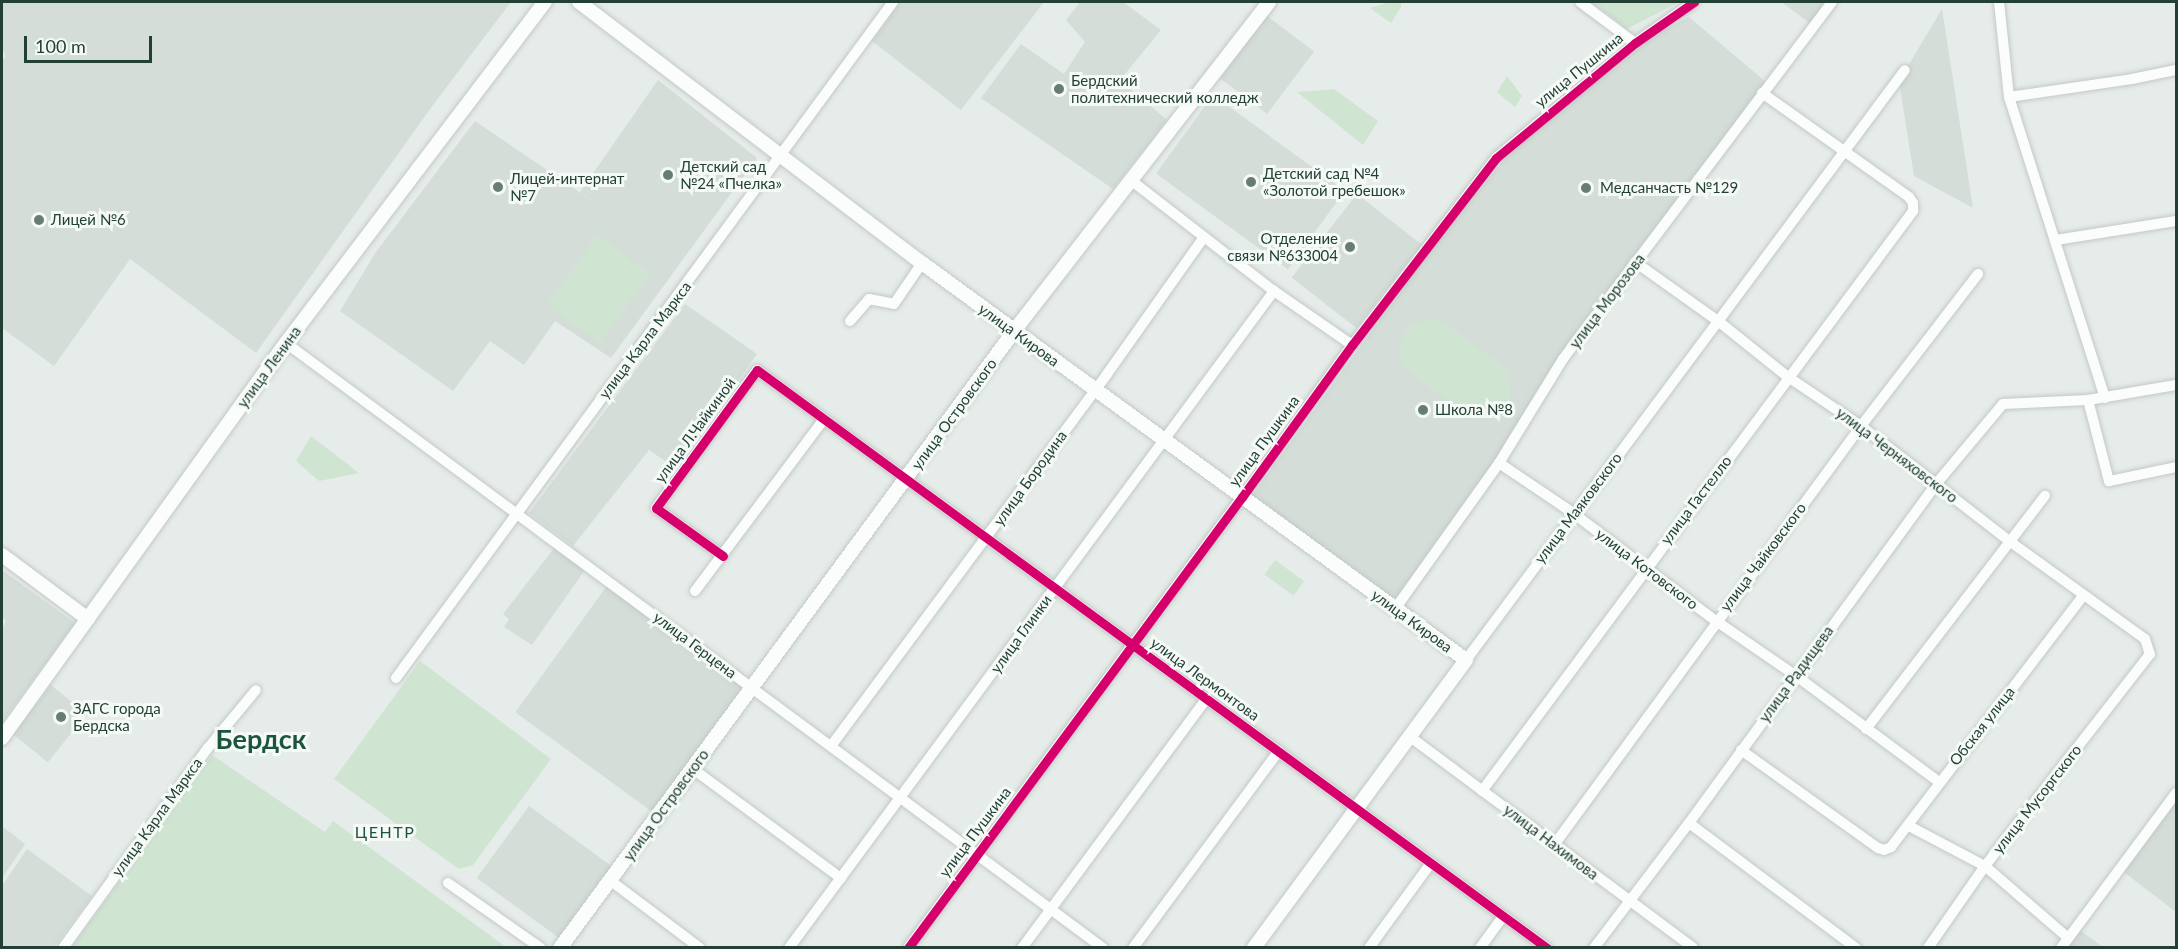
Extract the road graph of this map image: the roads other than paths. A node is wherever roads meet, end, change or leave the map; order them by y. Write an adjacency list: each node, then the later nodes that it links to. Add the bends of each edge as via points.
1 (545, 2): 27 (street, улица Ленина)
2 (579, 2): 15 (street, улица Кирова)
3 (893, 2): 15 (street, улица Карла Маркса)
4 (1269, 2): 16 (street, улица Островского)
5 (1580, 2): 9 (street)
6 (1694, 2): 9 (street, улица Пушкина)
7 (1832, 2): 12 (street, улица Морозова)
8 (1999, 2): 13 (street)
9 (1635, 43): 28 (street, улица Пушкина, via 1496,158)
10 (1905, 70): 14 (street, улица Маяковского)
11 (2176, 70): 13 (street)
12 (1762, 93): 14 (street); 20 (street, улица Морозова)
13 (2009, 97): 19 (street)
14 (1844, 152): 25 (street, улица Маяковского); 30 (street, улица Гастелло, via 1909,197 1913,211)
15 (782, 156): 21 (street, улица Кирова); 44 (street, улица Карла Маркса)
16 (1132, 181): 18 (street); 26 (street, улица Островского)
17 (2176, 221): 19 (street)
18 (1204, 237): 23 (street); 32 (street, улица Бородина)
19 (2056, 240): 33 (street)
20 (1635, 262): 25 (street, улица Черняховского); 38 (street, улица Морозова, via 1563,359)
21 (922, 263): 24 (street, via 894,304 869,299); 26 (street, улица Кирова)
22 (1978, 274): 36 (street, улица Чайковского)
23 (1274, 291): 28 (street); 37 (street, улица Глинки)
24 (850, 321)
25 (1718, 321): 30 (street, улица Черняховского); 45 (street, улица Маяковского)
26 (1014, 332): 32 (street, улица Кирова); 40 (street, улица Островского)
27 (286, 343): 44 (street, улица Герцена); 55 (street, улица Ленина)
28 (1352, 345): 43 (street, улица Пушкина)
29 (757, 370): 35 (street, улица Лермонтова); 49 (street, улица Л.Чайкиной, via 656,508)
30 (1788, 377): 36 (street, улица Черняховского); 50 (street, улица Гастелло)
31 (2176, 386): 33 (street)
32 (1095, 390): 37 (street, улица Кирова); 46 (street, улица Бородина)
33 (2104, 398): 34 (street)
34 (2088, 400): 39 (street, via 2109,481); 41 (street, улица Радищева, via 2003,404)
35 (824, 419): 40 (street, улица Лермонтова); 49 (street)
36 (1861, 426): 41 (street, улица Черняховского); 56 (street, улица Чайковского)
37 (1164, 440): 43 (street, улица Кирова); 51 (street, улица Глинки)
38 (1499, 463): 45 (street, улица Котовского); 54 (street, улица Морозова)
39 (2176, 467)
40 (906, 479): 46 (street, улица Лермонтова); 62 (street, улица Островского)
41 (1936, 484): 47 (street, улица Черняховского); 60 (street, улица Радищева)
42 (2045, 496): 47 (street)
43 (1242, 497): 54 (street, улица Кирова); 57 (street, улица Пушкина)
44 (517, 512): 61 (street, улица Карла Маркса); 62 (street, улица Герцена)
45 (1573, 513): 50 (street, улица Котовского); 59 (street, улица Маяковского)
46 (986, 537): 51 (street, улица Лермонтова); 68 (street, улица Бородина)
47 (2012, 543): 53 (street, улица Черняховского); 65 (street)
48 (2, 555): 55 (street)
49 (723, 556): 52 (street)
50 (1646, 567): 56 (street, улица Котовского); 73 (street, улица Гастелло)
51 (1055, 587): 57 (street, улица Лермонтова); 75 (street, улица Глинки)
52 (695, 591)
53 (2084, 595): 58 (street, улица Черняховского, via 2145,639); 72 (street, Обская улица)
54 (1395, 609): 59 (street, улица Кирова)
55 (88, 619): 67 (street, улица Ленина)
56 (1716, 621): 60 (street, улица Котовского); 79 (street, улица Чайковского)
57 (1133, 645): 64 (street, улица Лермонтова); 80 (street, улица Пушкина)
58 (2150, 654): 82 (street, улица Мусоргского)
59 (1466, 660): 66 (street, улица Маяковского)
60 (1795, 675): 65 (street, улица Котовского); 69 (street, улица Радищева)
61 (396, 678)
62 (752, 687): 68 (street, улица Герцена); 71 (street, улица Островского)
63 (256, 690): 90 (street, улица Карла Маркса, via 208,748)
64 (1207, 699): 70 (street, улица Лермонтова); 87 (street)
65 (1866, 729): 72 (street, улица Котовского)
66 (1409, 736): 73 (street, улица Нахимова); 76 (street, улица Маяковского)
67 (2, 738)
68 (831, 746): 75 (street, улица Герцена)
69 (1741, 750): 77 (street, улица Радищева); 78 (street, Обская улица, via 1878,848 1891,847)
70 (1279, 751): 76 (street, улица Лермонтова); 98 (street)
71 (693, 769): 83 (street); 84 (street, улица Островского)
72 (1939, 782): 78 (street, Обская улица)
73 (1482, 791): 79 (street, улица Нахимова)
74 (2176, 793): 89 (street)
75 (901, 797): 80 (street, улица Герцена); 83 (street, улица Глинки)
76 (1356, 808): 81 (street, улица Лермонтова); 99 (street, улица Маяковского)
77 (1689, 823): 86 (street, улица Радищева); 105 (street)
78 (1909, 826): 82 (street)
79 (1554, 844): 86 (street, улица Нахимова)
80 (977, 854): 87 (street, улица Герцена); 95 (street, улица Пушкина)
81 (1431, 863): 88 (street, улица Лермонтова); 100 (street)
82 (1985, 866): 89 (street); 106 (street, улица Мусоргского)
83 (841, 878): 94 (street, улица Глинки)
84 (611, 881): 92 (street, улица Островского); 93 (street)
85 (448, 883): 91 (street)
86 (1628, 901): 103 (street, улица Радищева); 104 (street, улица Нахимова)
87 (1052, 908): 96 (street); 97 (street, улица Герцена)
88 (1503, 916): 101 (street); 102 (street, улица Лермонтова)
89 (2064, 943)
90 (63, 948)
91 (541, 948)
92 (560, 948)
93 (700, 948)
94 (789, 948)
95 (908, 948)
96 (1022, 948)
97 (1103, 948)
98 (1133, 948)
99 (1254, 948)
100 (1369, 948)
101 (1480, 948)
102 (1547, 948)
103 (1594, 948)
104 (1693, 948)
105 (1856, 948)
106 (1928, 948)

